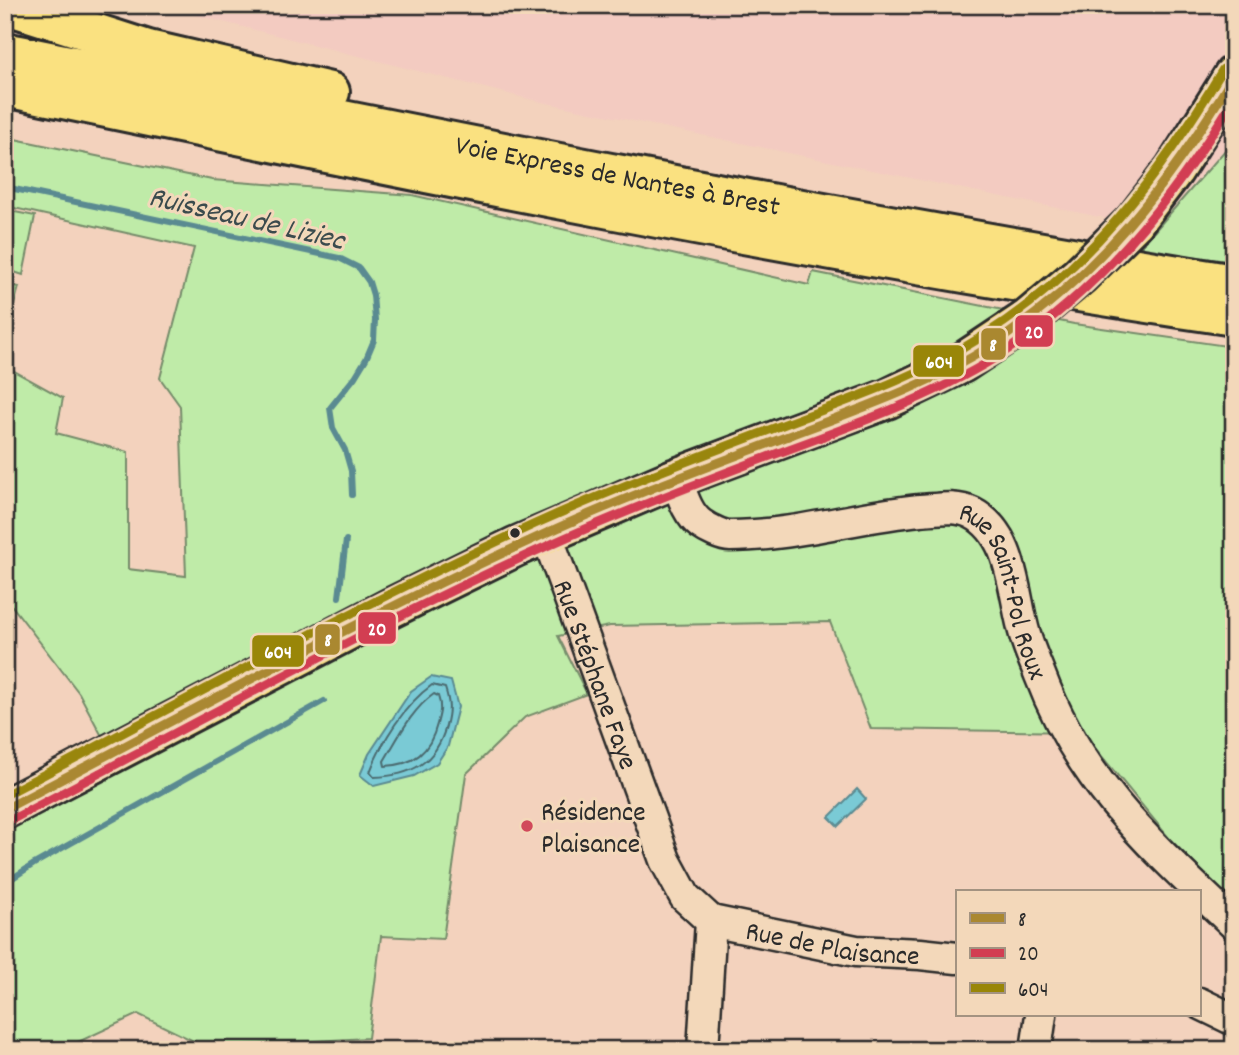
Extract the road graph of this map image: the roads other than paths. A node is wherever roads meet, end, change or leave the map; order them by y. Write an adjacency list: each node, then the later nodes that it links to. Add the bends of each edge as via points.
1 (7, 5): 5 (main road, via 148,50 497,133)
2 (5, 51): 5 (main road, Voie Express de Nantes à Brest)
3 (1234, 75): 8 (main road, bridge, via 1174,170 1133,222 1028,319 962,363 887,399)
4 (5, 87): 7 (main road, Voie Express de Nantes à Brest, via 615,209)
5 (528, 159): 6 (main road, Voie Express de Nantes à Brest, via 920,232)
6 (1234, 284)
7 (1234, 316)
8 (676, 478): 9 (main road); 11 (street, Rue Saint-Pol Roux, via 686,505 700,524 727,536 950,508 971,512 989,524 1005,552 1025,636 1044,686 1080,757 1115,806)
9 (546, 533): 10 (main road, via 391,608); 13 (street, Rue Stéphane Faye, via 665,860 685,897)
10 (5, 809)
11 (1198, 890)
12 (1200, 892): 14 (street, Rue Saint-Pol Roux)
13 (711, 920): 15 (street, Rue de Plaisance, via 856,951); 19 (street)
14 (1234, 923)
15 (956, 958)
16 (1200, 1003): 18 (street)
17 (1041, 1016): 20 (street)
18 (1234, 1020)
19 (703, 1050)
20 (1036, 1050)

